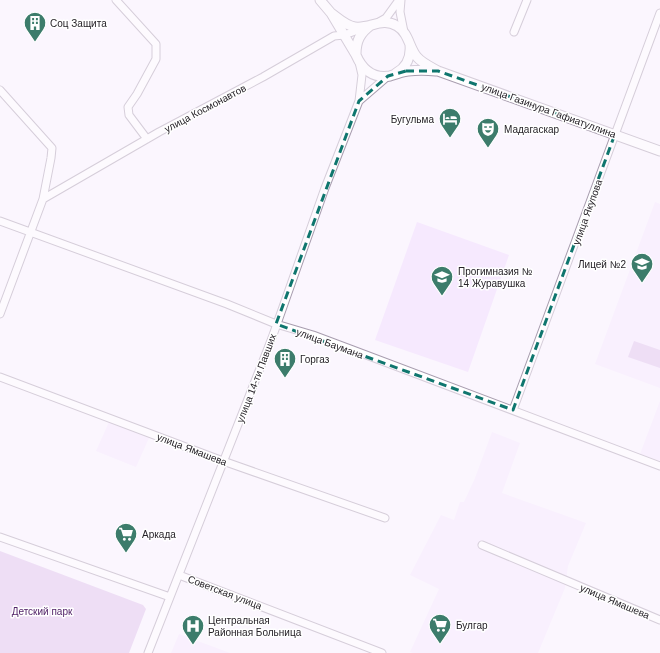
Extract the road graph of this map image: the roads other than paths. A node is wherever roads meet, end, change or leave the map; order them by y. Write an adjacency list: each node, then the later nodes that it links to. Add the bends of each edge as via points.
1 (116, 0): 18 (street, via 156,44 156,60 128,107 129,115)
2 (320, 0): 5 (main road)
3 (400, 0): 7 (street, via 386,18); 8 (street)
4 (527, 0): 9 (street)
5 (331, 13): 7 (main road, via 348,25 356,27); 10 (main road)
6 (660, 13): 17 (street, улица Якупова)
7 (375, 24): 8 (main road, via 389,23); 10 (street, улица Космонавтов); 12 (main road, via 364,30 359,38 356,46)
8 (404, 32): 11 (main road)
9 (514, 32)
10 (344, 35): 12 (main road); 18 (street, улица Космонавтов, via 334,36)
11 (410, 43): 13 (main road, via 417,57); 14 (main road, via 407,62)
12 (358, 58): 14 (main road, via 364,69 372,74); 16 (street, via 362,75)
13 (438, 71): 14 (main road, via 406,71); 17 (main road, улица Газинура Гафиатуллина)
14 (391, 75): 16 (street)
15 (0, 90): 20 (street, via 52,148)
16 (359, 101): 24 (street, улица 14-ти Павших)
17 (615, 134): 19 (main road, улица Газинура Гафиатуллина); 26 (street, улица Якупова)
18 (147, 139): 20 (street, улица Космонавтов)
19 (660, 151)
20 (43, 199): 22 (street)
21 (0, 221): 22 (street, улица Баумана)
22 (30, 232): 23 (street); 24 (street, улица Баумана)
23 (0, 314)
24 (276, 324): 26 (street, улица Баумана, via 313,335); 27 (street, улица 14-ти Павших)
25 (0, 377): 27 (street, улица Ямашева)
26 (514, 410): 28 (street, улица Баумана)
27 (223, 461): 29 (street, улица Ямашева); 32 (street, улица 14-ти Павших)
28 (660, 466)
29 (385, 518)
30 (0, 537): 33 (street)
31 (482, 545): 34 (street, улица Ямашева)
32 (179, 575): 33 (street, улица 14-ти Павших); 36 (street, Советская улица)
33 (170, 597): 35 (street, улица 14-ти Павших)
34 (660, 620)
35 (148, 653)
36 (382, 653)

